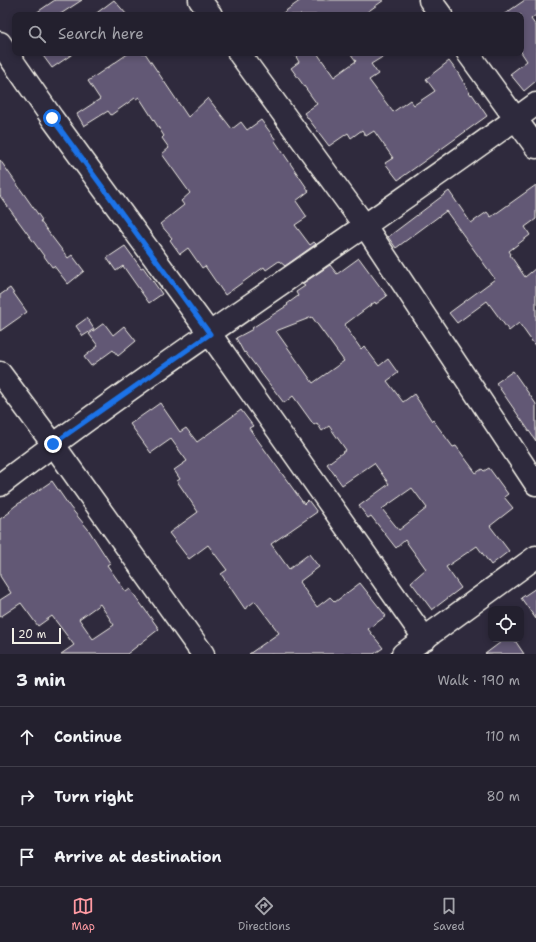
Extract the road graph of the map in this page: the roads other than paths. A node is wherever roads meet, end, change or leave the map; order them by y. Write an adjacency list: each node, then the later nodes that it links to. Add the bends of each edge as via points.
1 (200, 0): 3 (street)
2 (430, 0): 4 (street)
3 (209, 12)
4 (439, 12)
5 (0, 43): 12 (street)
6 (241, 56): 11 (street)
7 (470, 56): 9 (street)
8 (536, 104): 9 (street)
9 (516, 119): 10 (street); 11 (street)
10 (536, 147)
11 (365, 226): 12 (street); 15 (street)
12 (210, 334): 14 (street); 18 (street)
13 (0, 373): 14 (street)
14 (53, 444): 16 (street); 19 (street)
15 (536, 484)
16 (0, 485)
17 (536, 557): 18 (street)
18 (424, 638): 20 (street)
19 (203, 654)
20 (403, 654)

